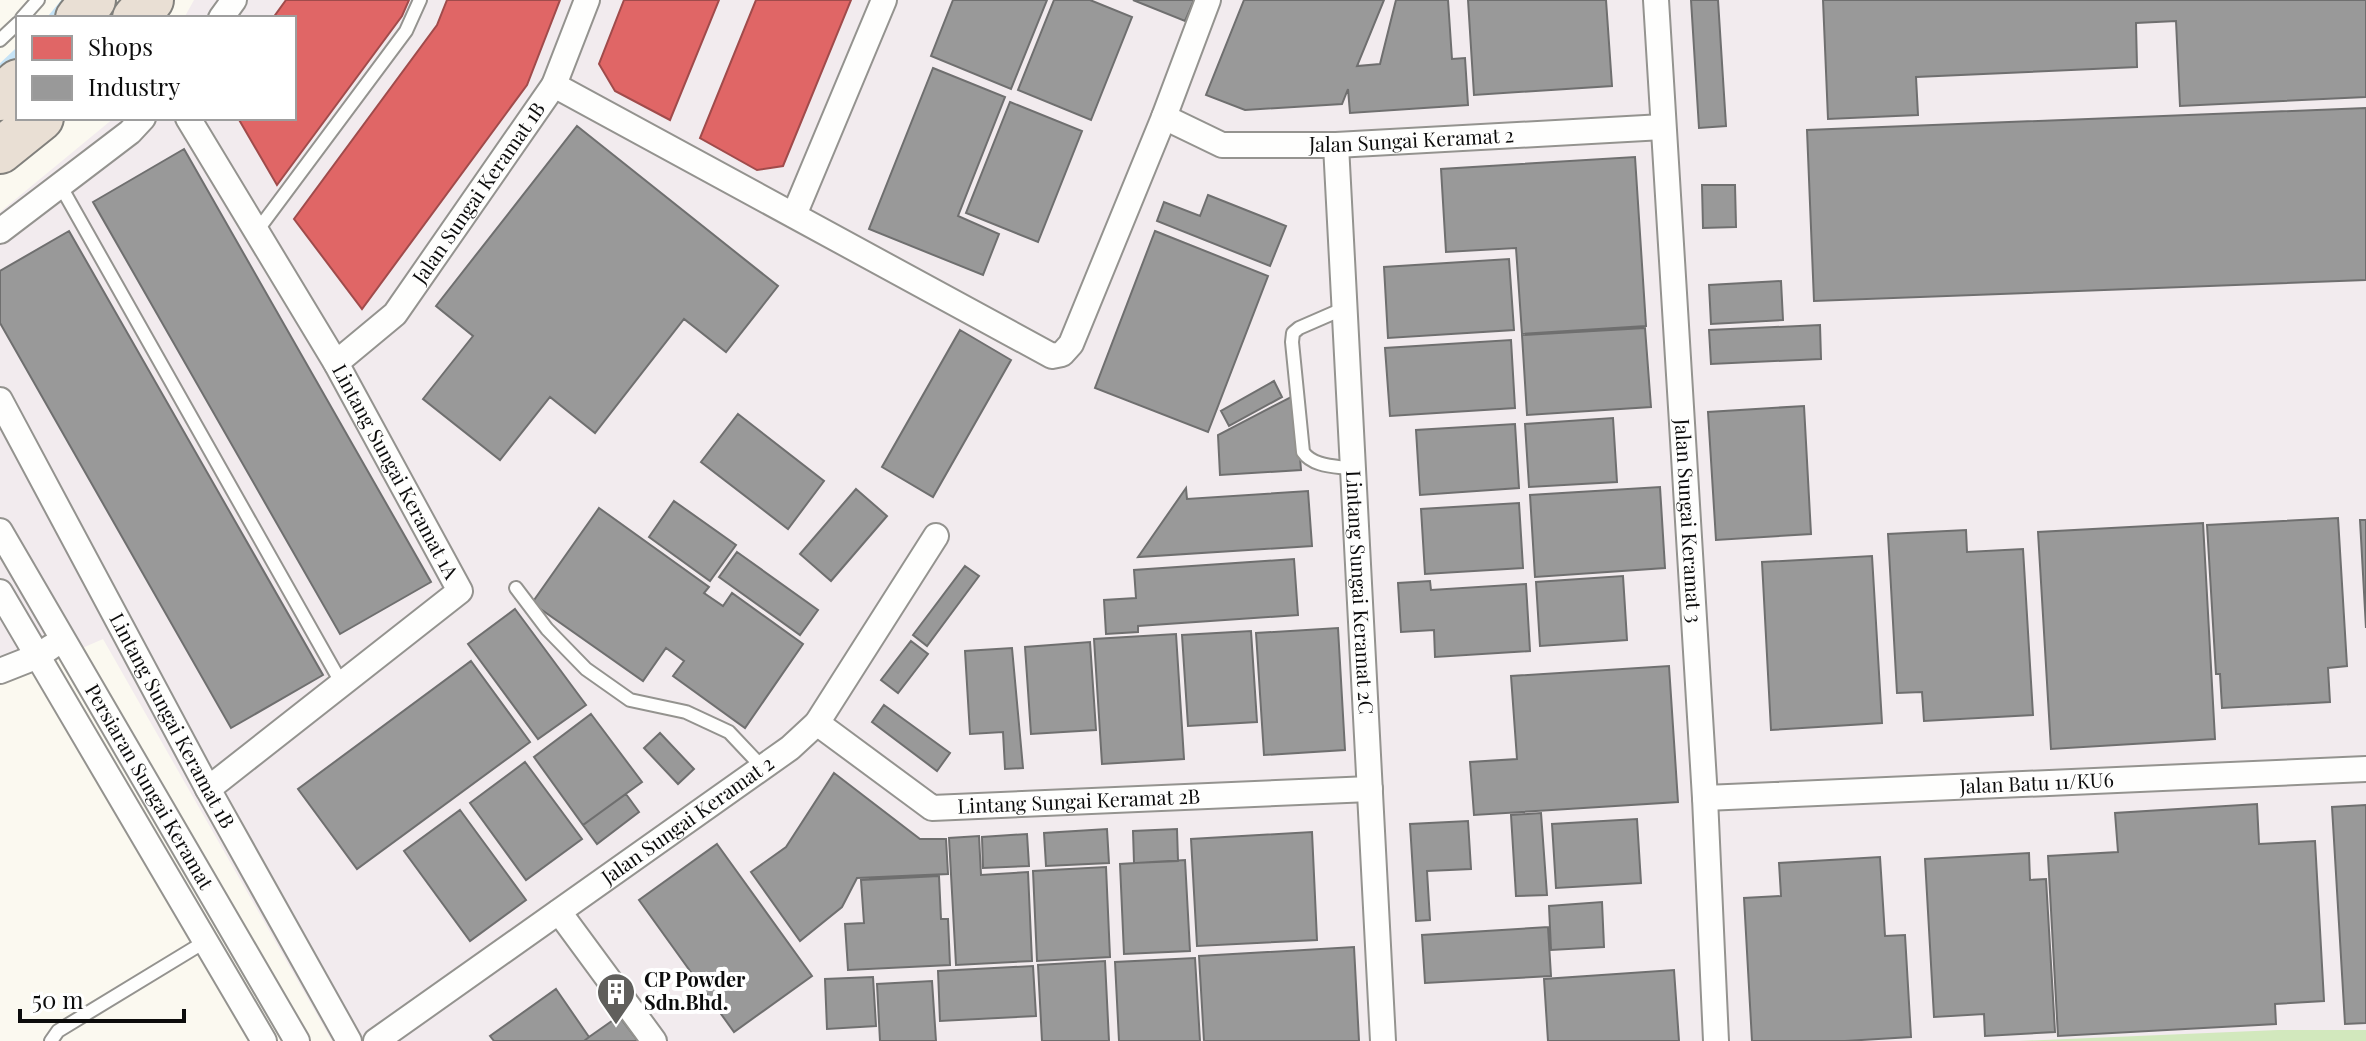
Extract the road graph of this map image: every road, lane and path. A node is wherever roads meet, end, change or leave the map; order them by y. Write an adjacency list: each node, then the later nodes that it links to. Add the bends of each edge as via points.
1 (38, 0): 9 (lane)
2 (93, 0): 10 (highway)
3 (151, 0): 11 (highway)
4 (420, 0): 27 (lane, via 406,31)
5 (587, 0): 15 (street, Jalan Sungai Keramat 1B)
6 (884, 0): 25 (street)
7 (1208, 0): 17 (street)
8 (1656, 0): 21 (street, Jalan Sungai Keramat 3)
9 (24, 16)
10 (80, 16)
11 (137, 16)
12 (16, 25): 13 (lane)
13 (0, 40)
14 (16, 84): 16 (highway)
15 (554, 85): 25 (street); 29 (street, Jalan Sungai Keramat 1B, via 395,314)
16 (0, 98)
17 (1164, 117): 22 (street, Jalan Sungai Keramat 2, via 1222,145); 25 (street, via 1071,344 1062,354 1052,356)
18 (39, 120): 23 (highway)
19 (141, 120): 24 (street)
20 (189, 120): 27 (street, Lintang Sungai Keramat 1A)
21 (1663, 127): 22 (street, Jalan Sungai Keramat 2); 45 (street, Jalan Sungai Keramat 3)
22 (1336, 145): 28 (street, Lintang Sungai Keramat 2C)
23 (0, 151)
24 (60, 185): 26 (street); 39 (lane)
25 (794, 215)
26 (0, 231)
27 (257, 231): 29 (street, Lintang Sungai Keramat 1A)
28 (1345, 308): 31 (street, Lintang Sungai Keramat 2C); 31 (lane, via 1299,328 1292,342 1303,452 1314,462)
29 (336, 363): 39 (street, Lintang Sungai Keramat 1A, via 460,591)
30 (0, 400): 43 (street, Lintang Sungai Keramat 1B)
31 (1353, 469): 44 (street, Lintang Sungai Keramat 2C)
32 (0, 531): 36 (street, Persiaran Sungai Keramat)
33 (936, 536): 40 (street, Jalan Sungai Keramat 2)
34 (516, 588): 41 (lane, via 586,669 630,700 686,712 729,732)
35 (0, 592): 37 (street, Persiaran Sungai Keramat)
36 (63, 640): 37 (street); 50 (street, Persiaran Sungai Keramat)
37 (38, 656): 38 (street); 47 (street, Persiaran Sungai Keramat)
38 (0, 671)
39 (342, 684): 43 (street, Lintang Sungai Keramat 1A)
40 (817, 723): 41 (street, Jalan Sungai Keramat 2); 44 (street, Lintang Sungai Keramat 2B, via 932,808)
41 (763, 768): 46 (street, Jalan Sungai Keramat 2)
42 (2366, 769): 45 (street, Jalan Batu 11/KU6)
43 (208, 789): 51 (street, Lintang Sungai Keramat 1B)
44 (1370, 789): 54 (street, Lintang Sungai Keramat 2C)
45 (1705, 798): 55 (street, Jalan Sungai Keramat 3)
46 (559, 912): 52 (street, Jalan Sungai Keramat 2); 53 (street)
47 (206, 941): 48 (lane, via 58,1031); 49 (street, Persiaran Sungai Keramat)
48 (51, 1041)
49 (264, 1041)
50 (297, 1041)
51 (349, 1041)
52 (376, 1041)
53 (654, 1041)
54 (1383, 1041)
55 (1716, 1041)

